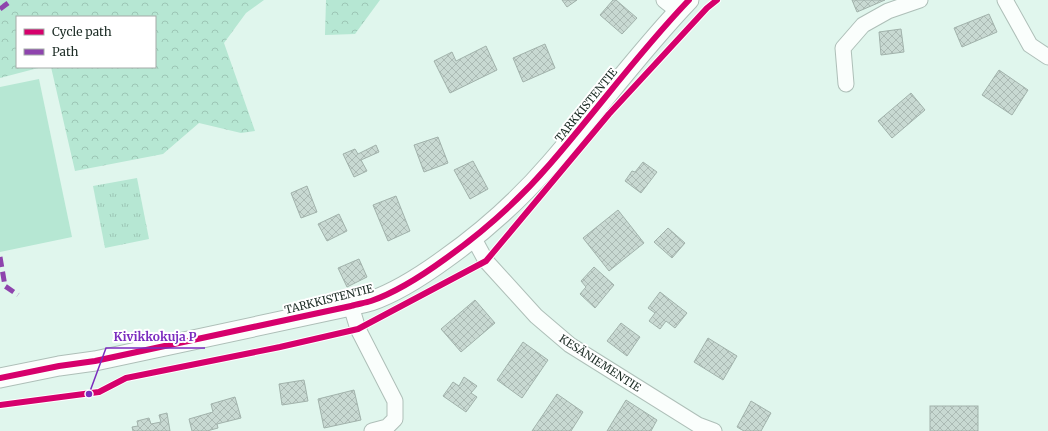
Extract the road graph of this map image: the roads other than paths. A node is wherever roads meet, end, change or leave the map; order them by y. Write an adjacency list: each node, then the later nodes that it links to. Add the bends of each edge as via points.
1 (920, 0): 5 (street, via 888,11 863,25 843,48)
2 (1005, 0): 4 (street, via 1030,45)
3 (677, 4): 6 (street, TARKKISTENTIE, via 550,164 512,204)
4 (1048, 57)
5 (846, 84)
6 (473, 237): 7 (street, TARKKISTENTIE, via 413,280 371,301); 9 (street, KESÄNIEMENTIE, via 486,260 536,316 570,345)
7 (351, 306): 8 (street, TARKKISTENTIE, via 95,361); 10 (street, via 358,329 394,401 395,419 387,427)
8 (0, 378)
9 (696, 428): 11 (street, KESÄNIEMENTIE)
10 (372, 431)
11 (714, 431)

